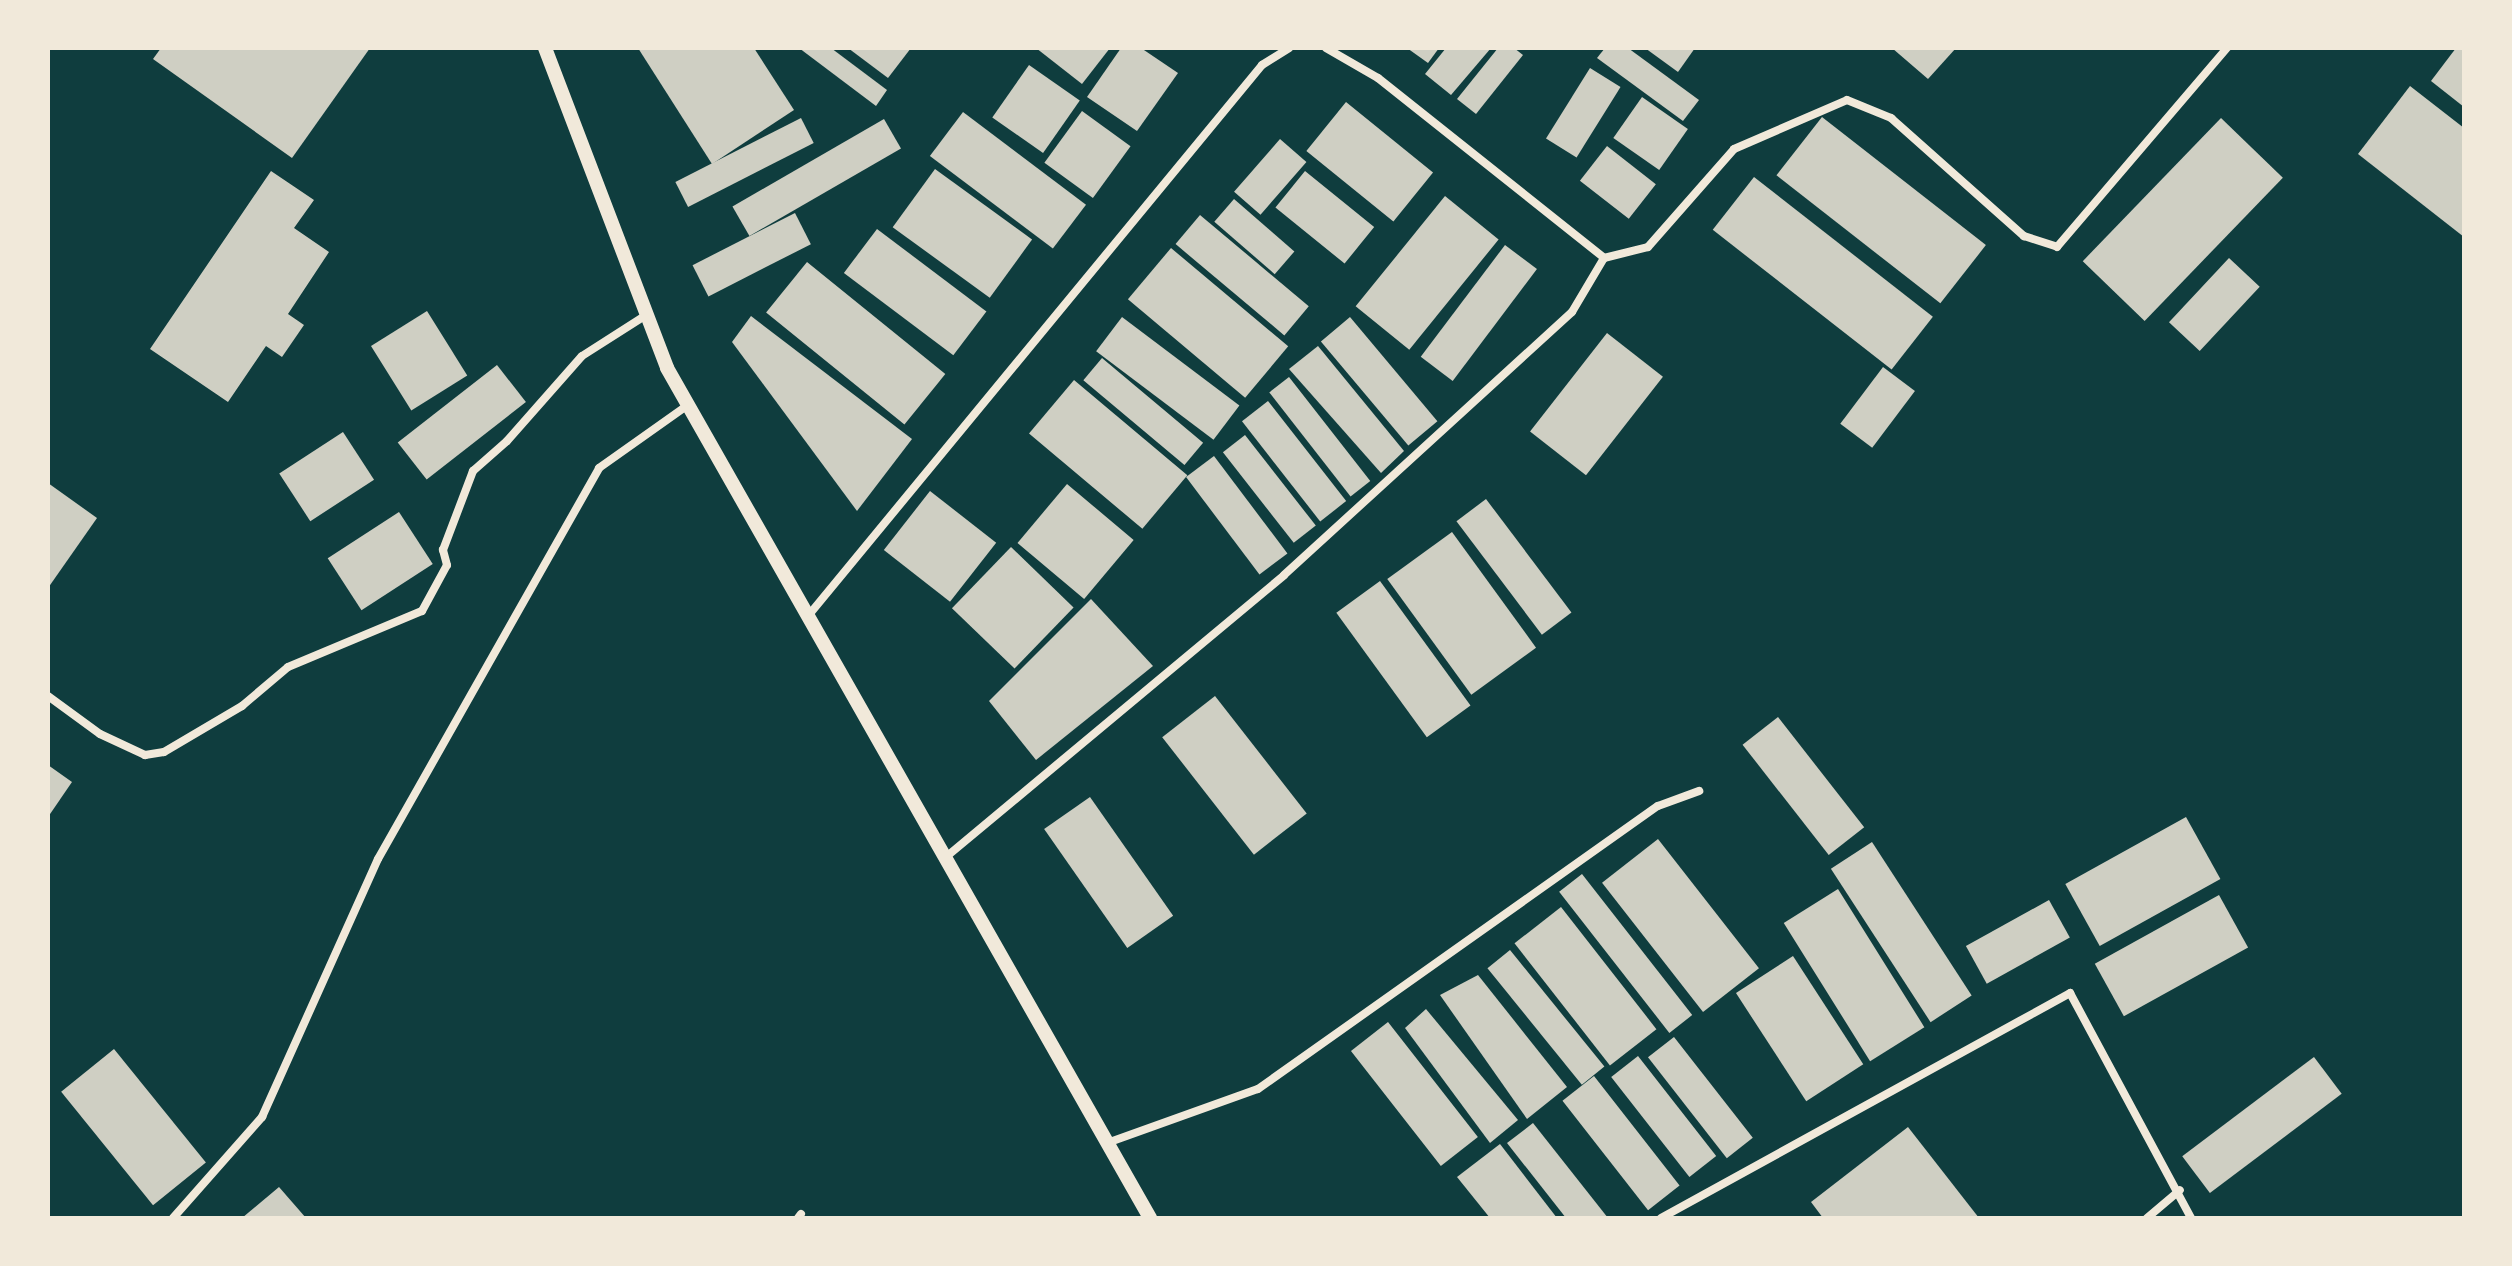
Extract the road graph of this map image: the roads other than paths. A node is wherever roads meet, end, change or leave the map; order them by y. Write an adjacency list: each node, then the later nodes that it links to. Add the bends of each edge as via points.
1 (545, 48): 6 (street)
2 (1289, 48): 8 (street, via 1262,65)
3 (1326, 48): 5 (street, via 1378,78)
4 (2227, 48): 5 (street, via 2057,247 2024,236 1891,118 1847,100 1734,149 1648,247)
5 (1604, 258): 11 (street, via 1572,312 1284,575)
6 (646, 315): 7 (street); 9 (street, via 582,356 507,441 473,471 443,550 447,565 422,611 288,667 242,706 164,752 145,755 100,734)
7 (688, 405): 8 (street); 14 (street, via 599,468 378,859 262,1117)
8 (808, 616): 11 (street)
9 (48, 696)
10 (1699, 791): 12 (street, via 1658,806 1258,1089)
11 (946, 857): 12 (street)
12 (1107, 1143): 15 (street)
13 (2180, 1190): 16 (street, via 2070,993); 17 (street); 18 (street)
14 (173, 1218)
15 (1150, 1218)
16 (1661, 1218)
17 (2147, 1218)
18 (2191, 1218)

